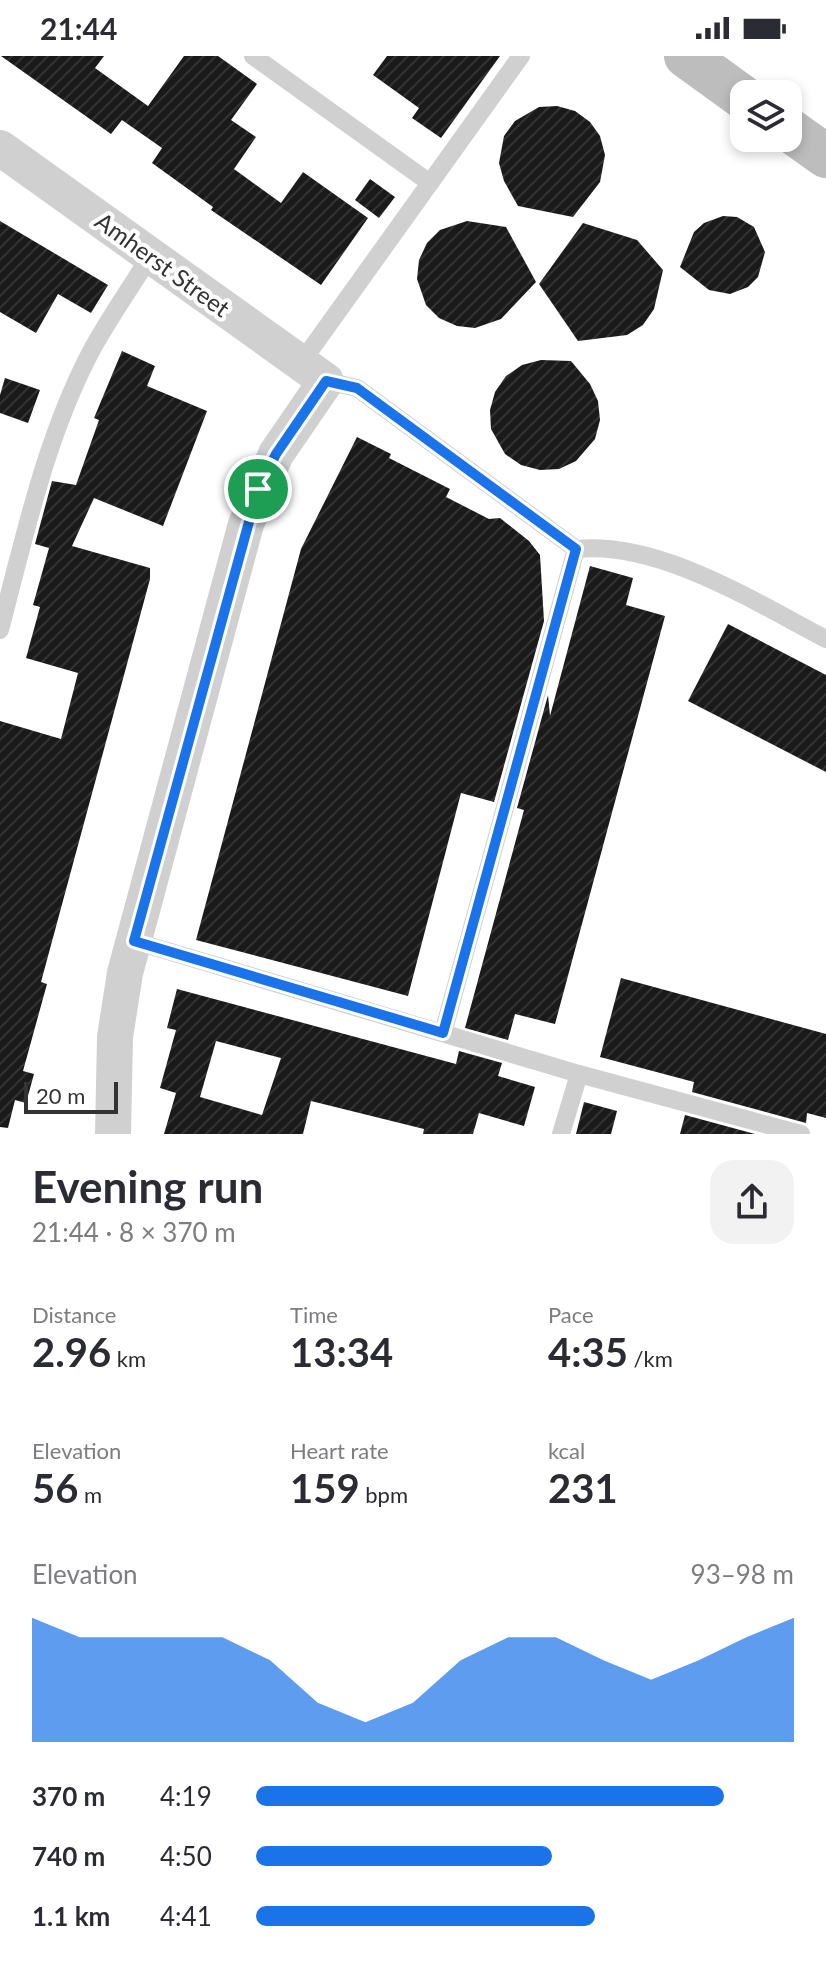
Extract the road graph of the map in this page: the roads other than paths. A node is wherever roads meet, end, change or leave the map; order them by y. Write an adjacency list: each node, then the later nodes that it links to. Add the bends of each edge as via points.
1 (253, 56): 8 (lane)
2 (521, 56): 8 (lane)
3 (686, 56): 4 (main road)
4 (730, 88)
5 (802, 139): 7 (main road)
6 (0, 148): 9 (street, Amherst Street)
7 (826, 156)
8 (430, 183): 10 (lane)
9 (151, 255): 10 (street, Amherst Street); 12 (lane, via 94,345 57,435)
10 (314, 372): 11 (lane, via 357,388); 14 (street, via 254,501)
11 (576, 549): 13 (lane, via 602,546 655,559 722,585); 15 (lane)
12 (0, 630)
13 (826, 639)
14 (134, 941): 15 (lane); 17 (street, via 115,1037)
15 (443, 1033): 16 (lane)
16 (579, 1074): 18 (lane); 19 (lane)
17 (113, 1134)
18 (561, 1134)
19 (801, 1134)

